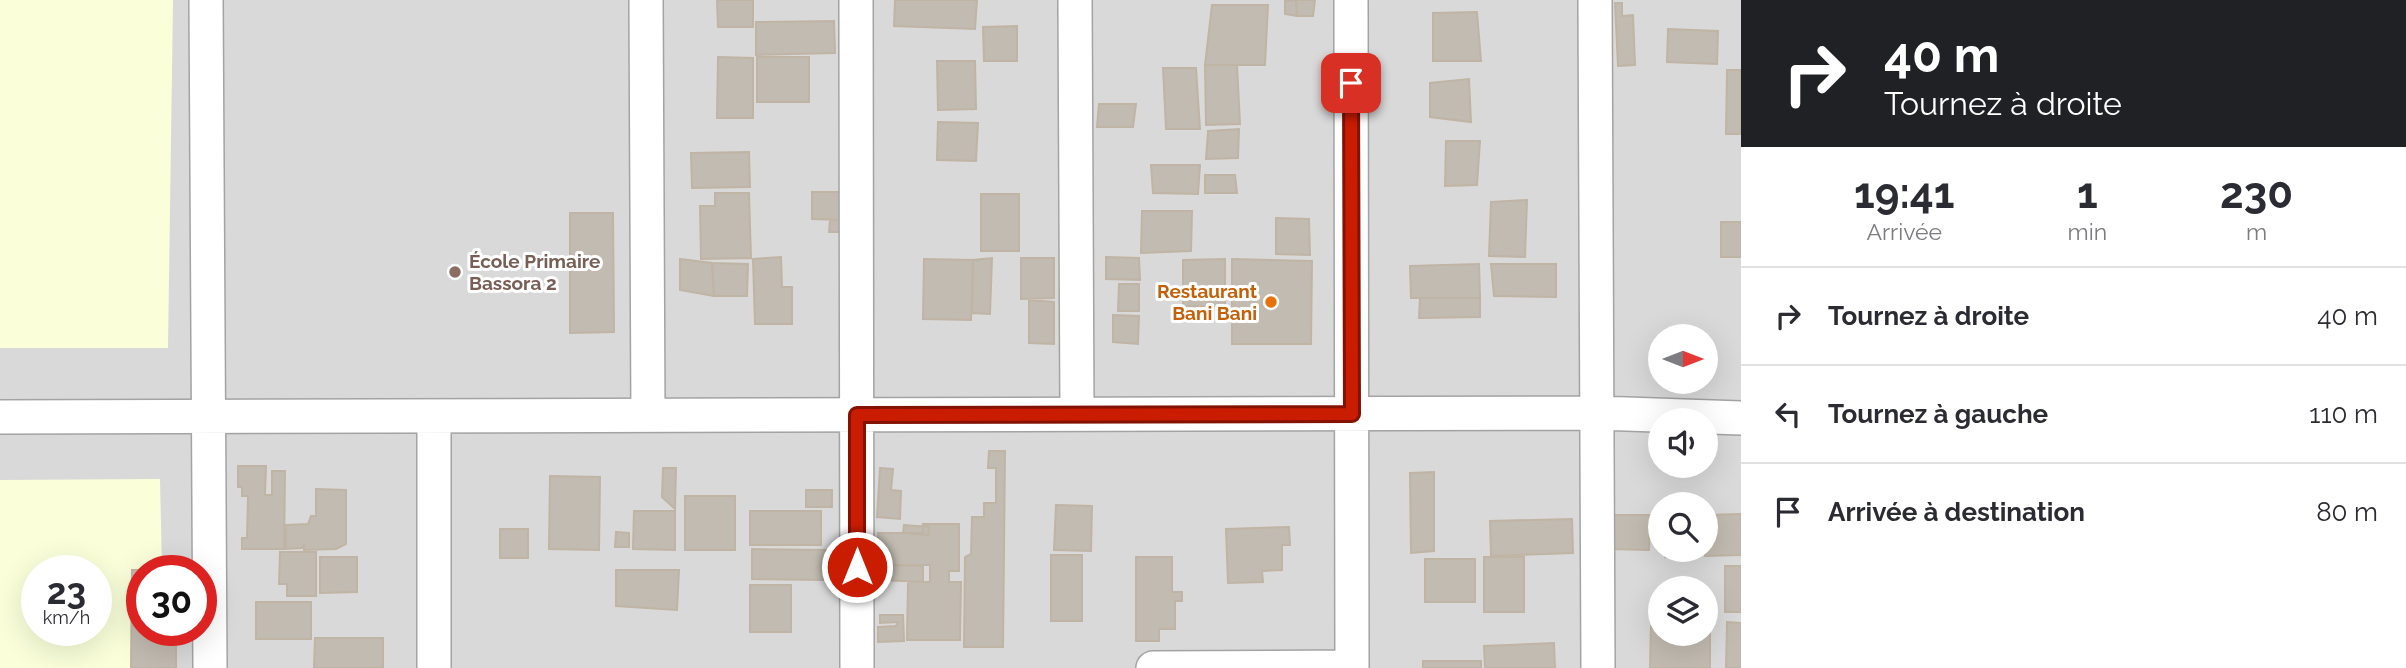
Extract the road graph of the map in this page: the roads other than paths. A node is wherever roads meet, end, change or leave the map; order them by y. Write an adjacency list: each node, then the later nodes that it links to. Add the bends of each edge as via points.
1 (206, 0): 12 (street)
2 (646, 0): 10 (street)
3 (856, 0): 11 (street)
4 (1074, 0): 7 (street)
5 (1351, 0): 8 (street)
6 (1595, 0): 9 (street)
7 (1077, 414): 8 (street); 11 (street)
8 (1352, 414): 9 (street); 16 (street)
9 (1598, 414): 15 (street); 21 (street)
10 (648, 415): 11 (street); 13 (street)
11 (857, 415): 19 (street)
12 (208, 416): 13 (street); 14 (street); 17 (street)
13 (434, 416): 18 (street)
14 (0, 417)
15 (1741, 418)
16 (1352, 667): 20 (street)
17 (209, 668)
18 (434, 668)
19 (857, 668)
20 (1153, 668)
21 (1598, 668)

